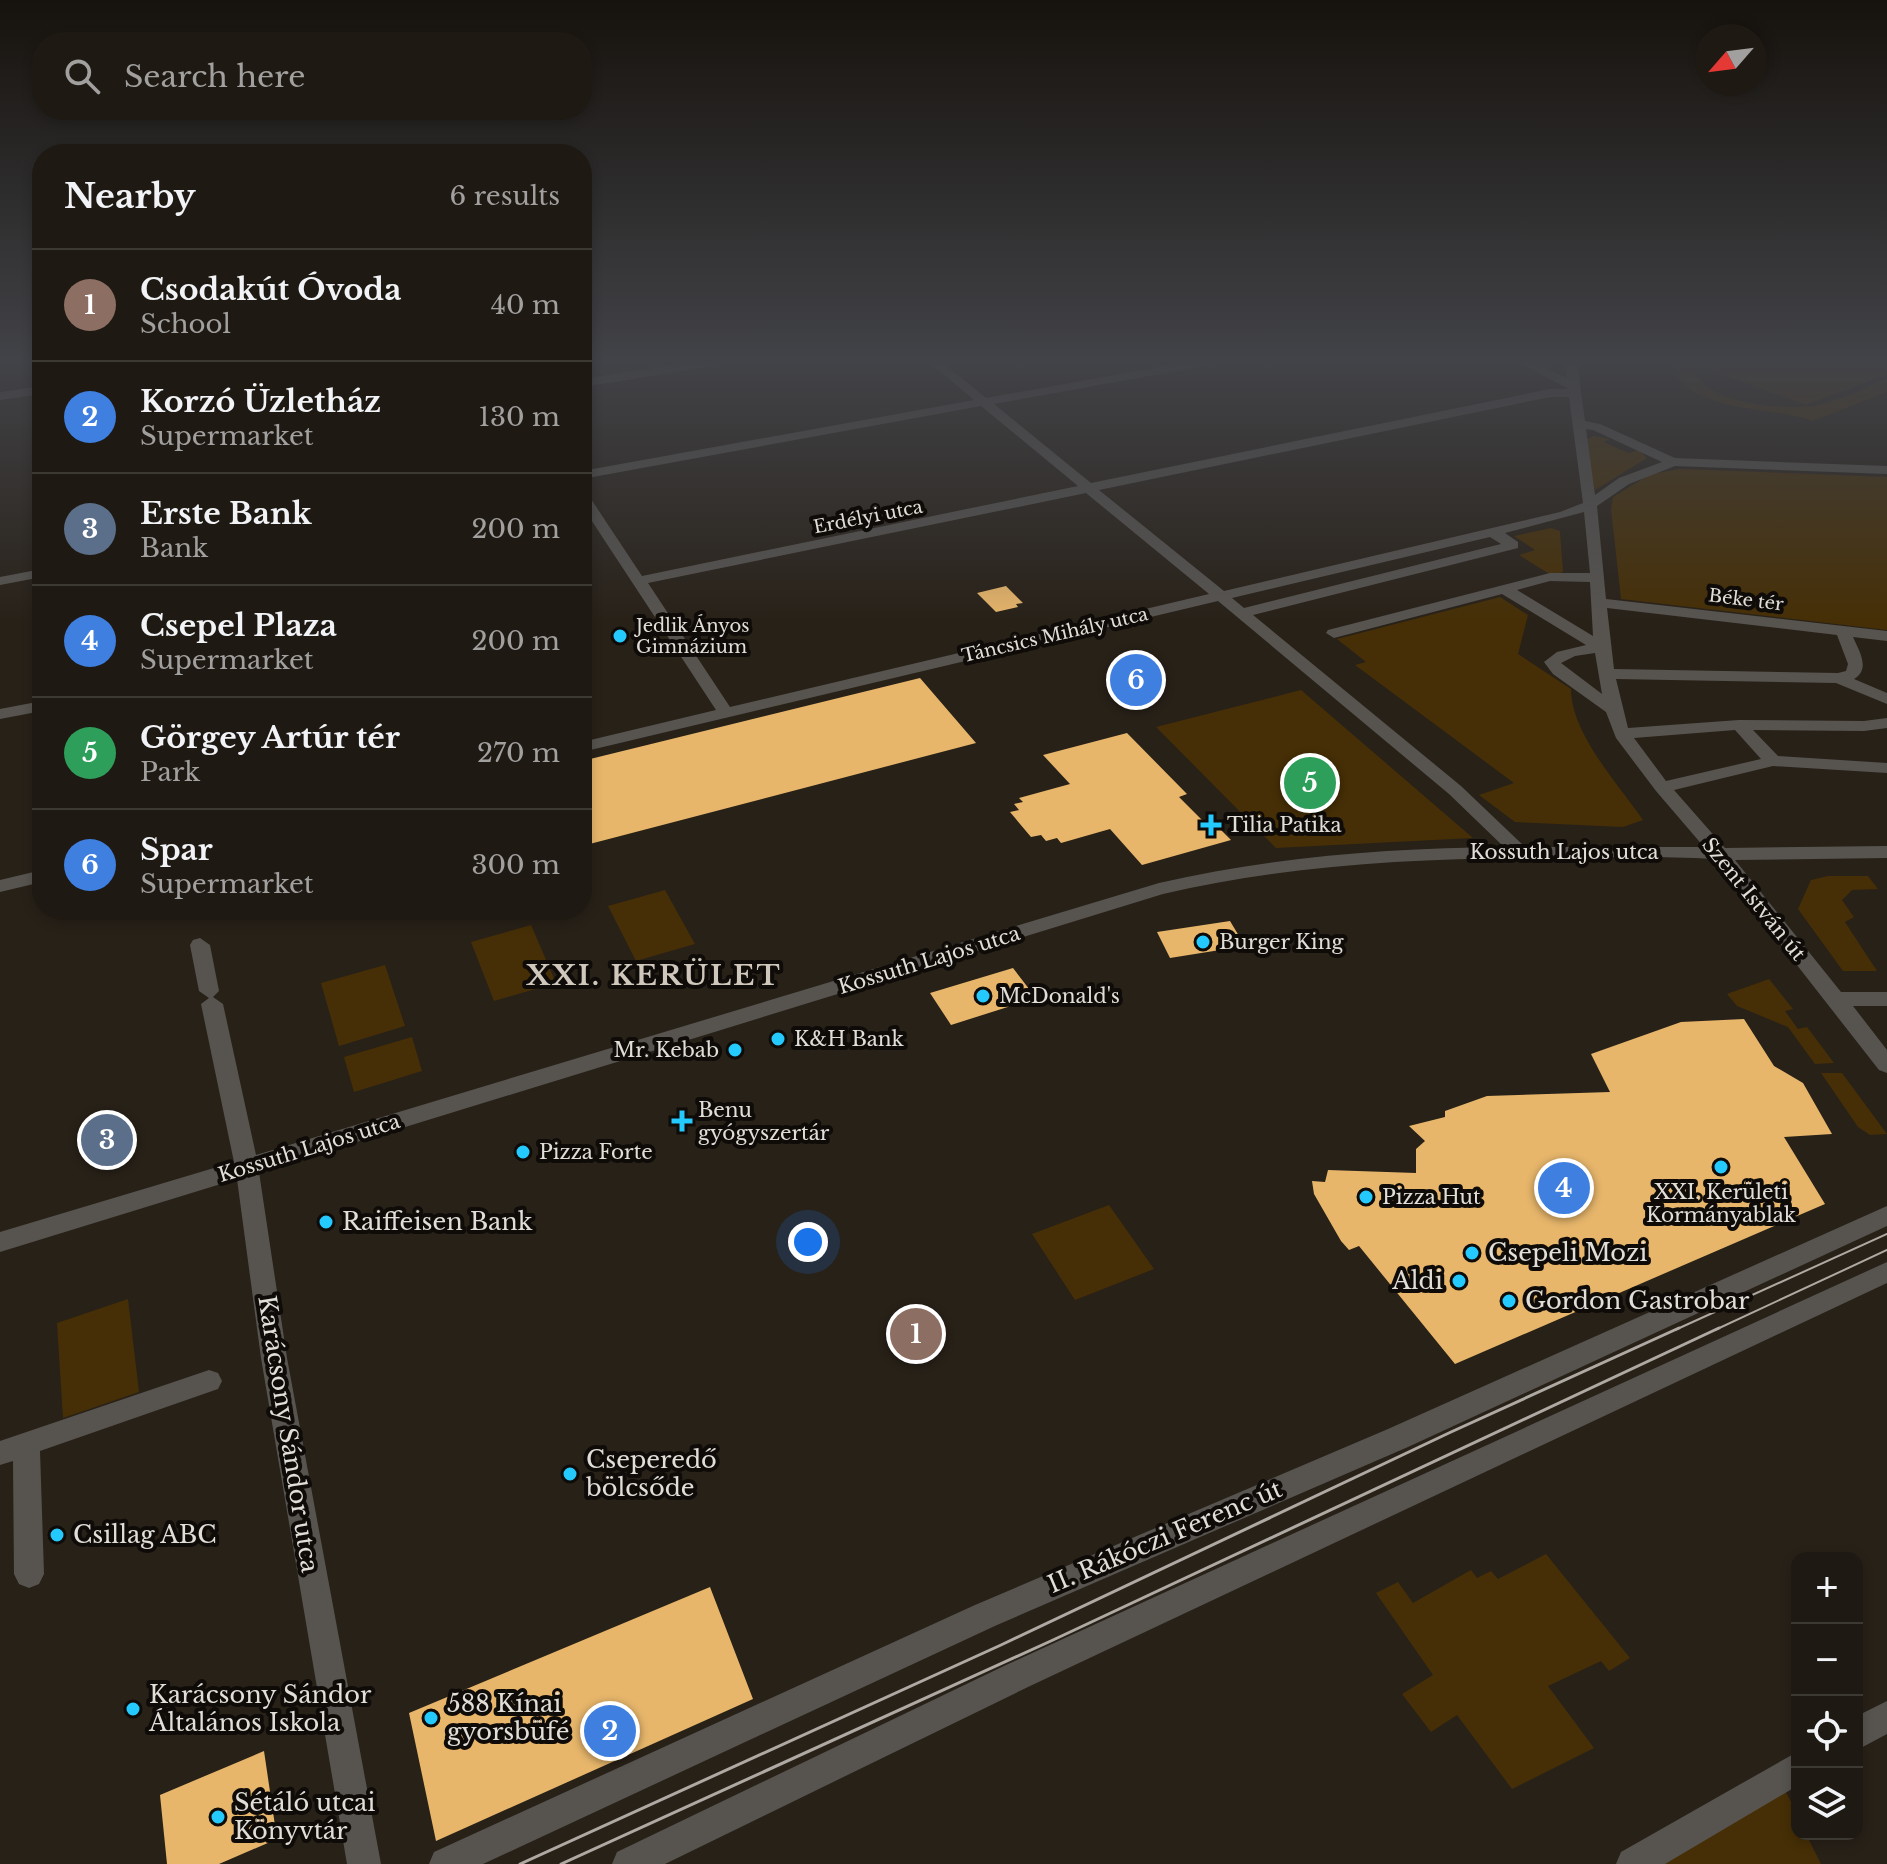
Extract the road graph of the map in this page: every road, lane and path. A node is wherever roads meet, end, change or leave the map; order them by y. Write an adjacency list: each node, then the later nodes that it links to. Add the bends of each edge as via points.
1 (726, 449): 8 (street)
2 (1042, 449): 9 (street)
3 (1286, 449): 9 (street, Erdélyi utca)
4 (1582, 449): 10 (street, Szent István út)
5 (1645, 449): 6 (street)
6 (1673, 462): 7 (street); 10 (street, via 1624,481)
7 (1887, 470)
8 (592, 473)
9 (1092, 490): 18 (street, Erdélyi utca); 20 (street)
10 (1590, 505): 12 (street, Táncsics Mihály utca); 14 (street, Szent István út)
11 (592, 511): 18 (street)
12 (1527, 524): 13 (street, Táncsics Mihály utca); 14 (street, Táncsics Mihály utca, via 1576,528)
13 (1493, 532): 20 (street, Táncsics Mihály utca); 22 (street, via 1513,545)
14 (1595, 543): 16 (street, Szent István út)
15 (32, 575): 17 (street)
16 (1598, 578): 19 (street, via 1550,577); 21 (street, Szent István út)
17 (0, 581)
18 (638, 581): 32 (street)
19 (1504, 589): 24 (street); 26 (street)
20 (1221, 596): 22 (street); 32 (street, Táncsics Mihály utca)
21 (1600, 603): 23 (street, Béke tér); 26 (street, Szent István út)
22 (1242, 613): 42 (street, via 1455,790)
23 (1843, 631): 25 (street, Béke tér); 28 (street, via 1856,664 1853,674)
24 (1334, 633)
25 (1887, 636)
26 (1602, 648): 27 (street, Szent István út); 31 (street, via 1558,656 1552,662)
27 (1606, 674): 28 (street); 31 (street, Szent István út)
28 (1839, 678): 29 (street)
29 (1887, 699)
30 (32, 708): 33 (street)
31 (1613, 710): 36 (street, Szent István út)
32 (726, 713): 37 (street, Táncsics Mihály utca)
33 (0, 714)
34 (1887, 723): 35 (street)
35 (1739, 725): 36 (street); 38 (street)
36 (1622, 734): 40 (street, Szent István út)
37 (592, 745)
38 (1773, 761): 39 (street); 40 (street)
39 (1887, 768)
40 (1662, 787): 43 (street, Szent István út)
41 (1887, 852): 43 (street, Kossuth Lajos utca)
42 (1521, 853): 43 (street, Kossuth Lajos utca); 50 (street, Kossuth Lajos utca, via 1334,861 1159,889)
43 (1719, 853): 47 (street, Szent István út)
44 (32, 878): 45 (street)
45 (0, 886)
46 (200, 945): 50 (street, Karácsony Sándor utca)
47 (1835, 999): 48 (street); 49 (street, Szent István út)
48 (1887, 999)
49 (1887, 1065)
50 (247, 1167): 52 (street, Kossuth Lajos utca); 60 (street, Karácsony Sándor utca, via 276,1371)
51 (1887, 1215): 61 (street, II. Rákóczi Ferenc út, via 1398,1438 986,1615)
52 (0, 1242)
53 (1887, 1272): 62 (street, via 1017,1676)
54 (209, 1381): 55 (street)
55 (13, 1449): 56 (street)
56 (29, 1574)
57 (1887, 1717): 58 (street)
58 (1863, 1731)
59 (1791, 1772): 63 (street)
60 (364, 1864)
61 (446, 1864)
62 (629, 1864)
63 (1633, 1864)

